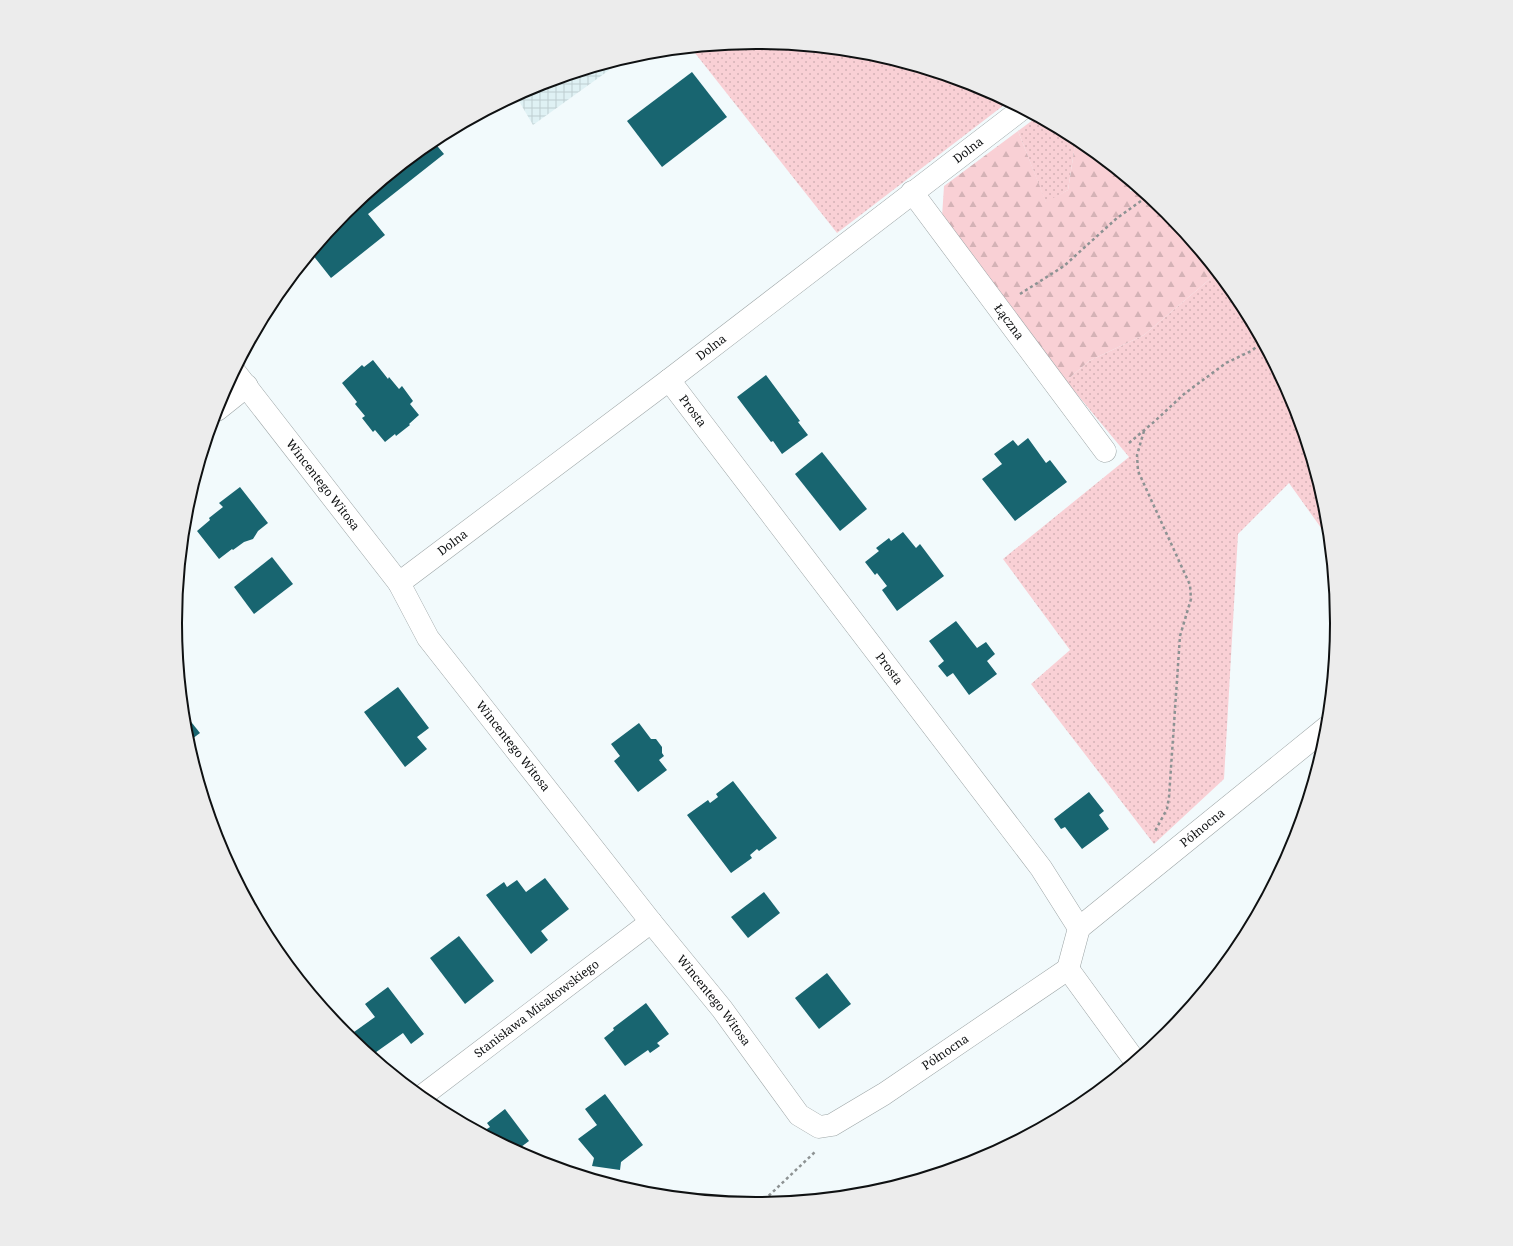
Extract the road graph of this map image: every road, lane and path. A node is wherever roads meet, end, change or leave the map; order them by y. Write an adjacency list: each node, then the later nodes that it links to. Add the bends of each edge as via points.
1 (1018, 112): 2 (street, Dolna)
2 (912, 192): 4 (street, Łączna); 7 (street, Dolna)
3 (1144, 199): 4 (path, via 1117,218 1064,266)
4 (998, 308): 11 (street, Łączna)
5 (1259, 345): 9 (path, via 1226,363 1184,394)
6 (241, 379): 8 (street); 12 (street, Wincentego Witosa)
7 (669, 380): 12 (street, Dolna); 16 (street, Prosta, via 1041,868)
8 (232, 391)
9 (1144, 431): 10 (path); 14 (path, via 1137,455 1138,471 1190,585 1191,599 1180,636 1169,797 1167,809)
10 (1127, 444)
11 (1105, 452)
12 (399, 583): 15 (street, Wincentego Witosa, via 428,638)
13 (1319, 733): 16 (street, Północna)
14 (1153, 835)
15 (651, 922): 19 (street, Stanisława Misakowskiego); 20 (street, Wincentego Witosa, via 722,1009 799,1115)
16 (1079, 928): 17 (street)
17 (1068, 969): 18 (street); 20 (street, Północna, via 884,1094)
18 (1133, 1057)
19 (427, 1092)
20 (825, 1126): 21 (path, via 819,1149)
21 (768, 1197)

